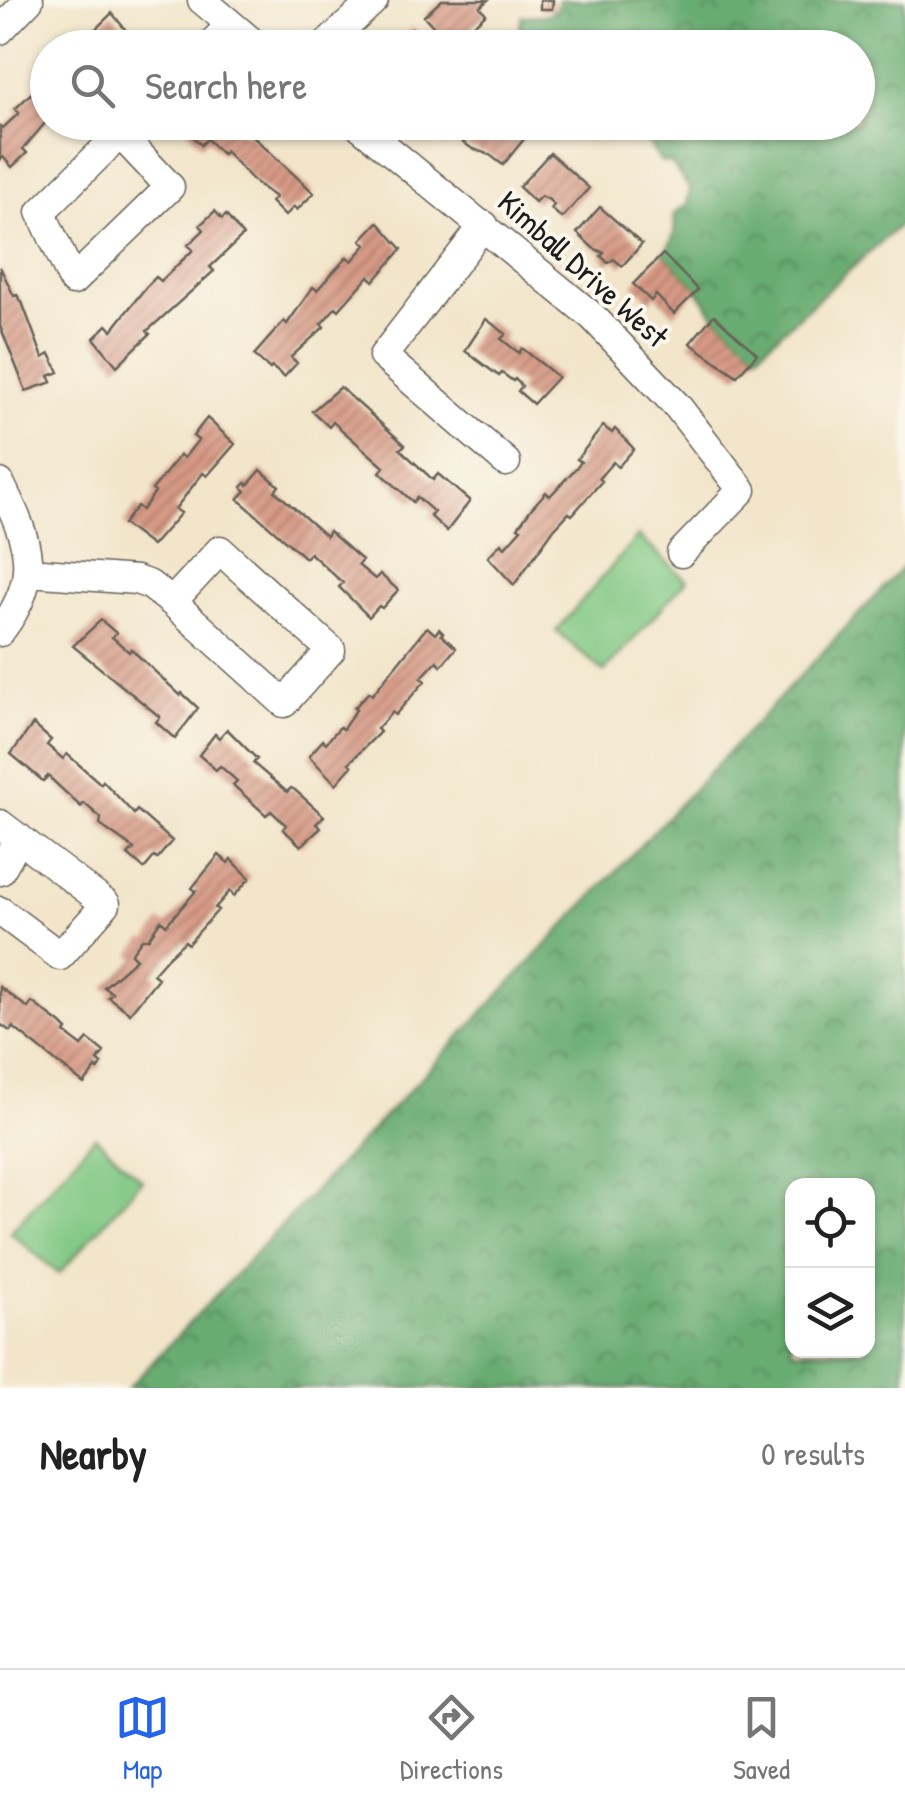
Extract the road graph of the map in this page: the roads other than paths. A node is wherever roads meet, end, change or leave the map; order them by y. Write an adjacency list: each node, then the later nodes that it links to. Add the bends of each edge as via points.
1 (30, 0): 5 (street)
2 (202, 0): 4 (street)
3 (374, 0): 8 (street)
4 (230, 26): 6 (street); 7 (street)
5 (0, 30)
6 (226, 30)
7 (235, 30)
8 (342, 30)
9 (114, 140): 10 (street, via 41,212 74,281 170,186)
10 (135, 140)
11 (379, 140): 12 (street, Kimball Drive West)
12 (484, 224): 13 (street, via 383,356); 15 (street, Kimball Drive West, via 628,351 742,490)
13 (506, 462)
14 (0, 483): 16 (street, via 17,518)
15 (681, 553)
16 (29, 572): 17 (street, via 136,580); 18 (street)
17 (172, 602): 17 (street, via 284,702 331,650 220,550)
18 (0, 632)
19 (10, 831): 20 (street); 21 (street, via 106,904 60,956)
20 (0, 871)
21 (0, 911)

